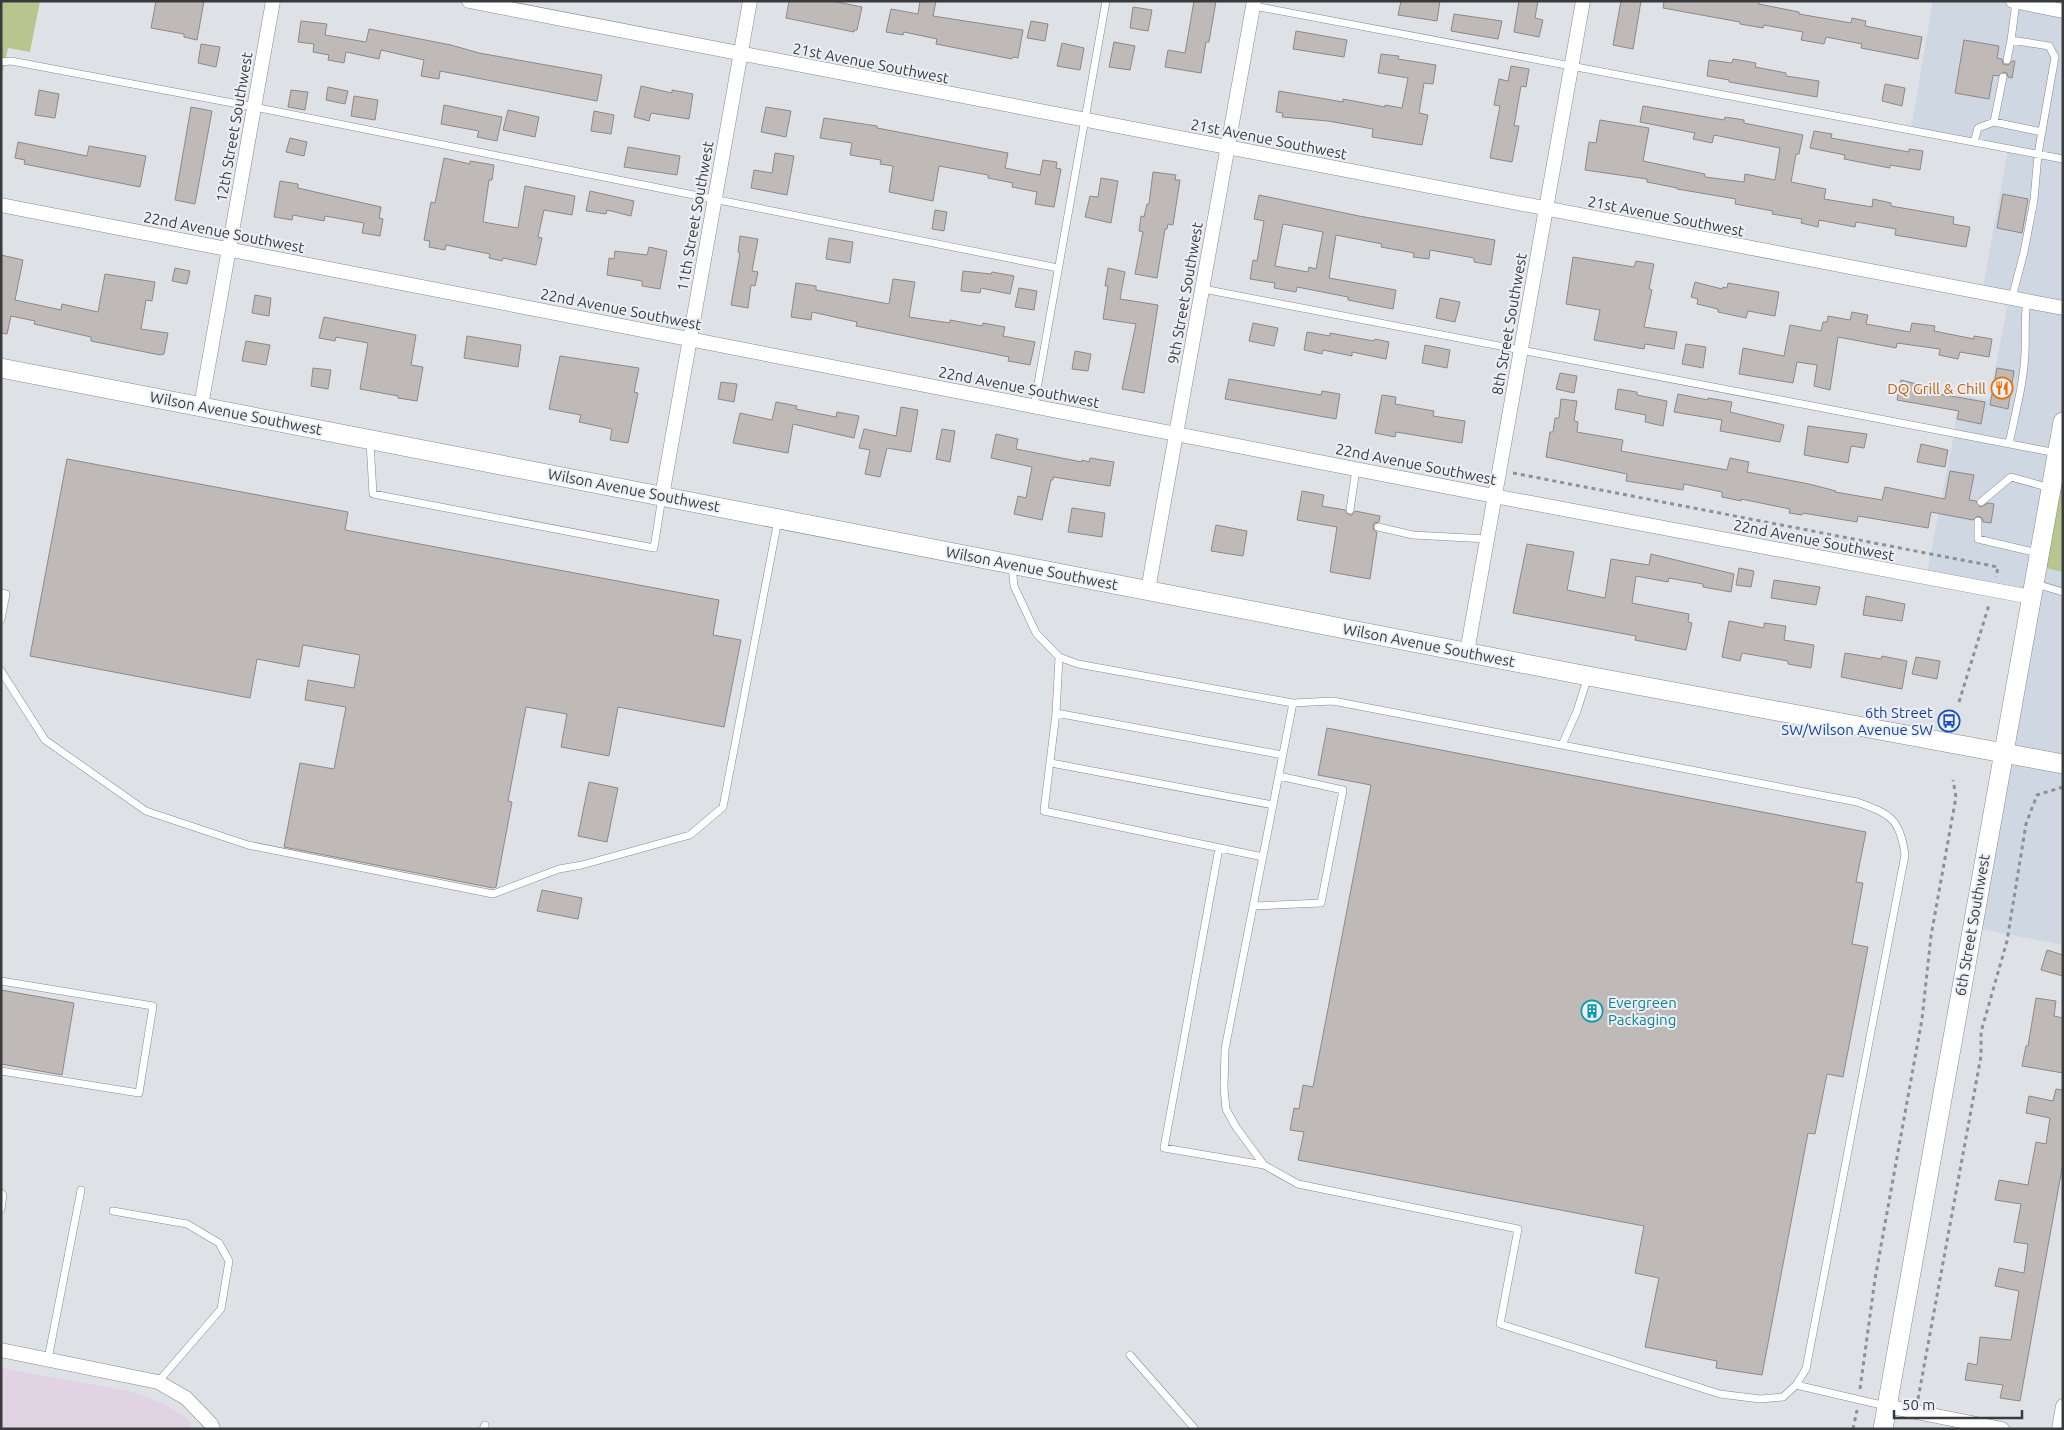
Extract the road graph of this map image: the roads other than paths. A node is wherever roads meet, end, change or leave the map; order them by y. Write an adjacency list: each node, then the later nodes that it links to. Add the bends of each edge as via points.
1 (273, 1): 15 (street, 12th Street Southwest)
2 (469, 1): 10 (street, 21st Avenue Southwest)
3 (750, 1): 10 (street, 11th Street Southwest)
4 (1106, 1): 16 (lane)
5 (1583, 1): 13 (street, 8th Street Southwest)
6 (2015, 2): 8 (street); 9 (lane)
7 (1254, 4): 13 (lane); 20 (street, 9th Street Southwest)
8 (2063, 10)
9 (2011, 40): 11 (lane); 18 (lane, via 2049,46 2055,57)
10 (741, 54): 16 (street, 21st Avenue Southwest); 23 (street, 11th Street Southwest)
11 (2007, 60)
12 (1, 62): 15 (lane, via 11,61)
13 (1571, 66): 19 (lane); 25 (street, 8th Street Southwest)
14 (2003, 77): 17 (lane)
15 (254, 107): 23 (lane); 26 (street, 12th Street Southwest)
16 (1085, 120): 20 (street, 21st Avenue Southwest); 27 (lane)
17 (1994, 122): 18 (lane); 19 (lane, via 1978,128)
18 (2042, 132): 21 (lane)
19 (1974, 142): 21 (lane)
20 (1228, 148): 25 (street, 21st Avenue Southwest); 28 (street, 9th Street Southwest)
21 (2038, 154): 22 (lane); 29 (lane, via 2034,200)
22 (2063, 159)
23 (715, 200): 27 (lane); 32 (street, 11th Street Southwest)
24 (1, 205): 26 (street, 22nd Avenue Southwest)
25 (1545, 210): 29 (street, 21st Avenue Southwest); 33 (street, 8th Street Southwest)
26 (229, 249): 32 (street, 22nd Avenue Southwest); 35 (street, 12th Street Southwest)
27 (1058, 268): 36 (lane)
28 (1203, 289): 33 (lane); 38 (street, 9th Street Southwest)
29 (2012, 298): 30 (street, 21st Avenue Southwest)
30 (2027, 301): 31 (street, 21st Avenue Southwest); 40 (lane, via 2025,353)
31 (2063, 308)
32 (690, 339): 36 (street, 22nd Avenue Southwest); 44 (street, 11th Street Southwest)
33 (1520, 350): 40 (lane); 45 (street, 8th Street Southwest)
34 (1, 368): 35 (main road, Wilson Avenue Southwest)
35 (201, 406): 39 (main road, Wilson Avenue Southwest)
36 (1034, 406): 38 (street, 22nd Avenue Southwest)
37 (2063, 422): 41 (main road, 6th Street Southwest)
38 (1176, 434): 42 (street, 22nd Avenue Southwest); 54 (street, 9th Street Southwest)
39 (370, 439): 44 (main road, Wilson Avenue Southwest); 44 (lane, via 374,494 383,496 654,548)
40 (2009, 444): 41 (lane)
41 (2057, 453): 43 (main road, 6th Street Southwest)
42 (1356, 469): 45 (street, 22nd Avenue Southwest); 47 (lane)
43 (2051, 488): 46 (lane, via 2011,477); 52 (main road, 6th Street Southwest)
44 (662, 496): 48 (main road, Wilson Avenue Southwest)
45 (1494, 496): 51 (street, 8th Street Southwest); 55 (street, 22nd Avenue Southwest)
46 (1981, 502)
47 (1350, 510)
48 (779, 518): 53 (main road, Wilson Avenue Southwest); 61 (lane, via 723,807 690,834 559,869 494,894 248,845 146,812 45,740)
49 (1978, 521): 52 (lane, via 1978,539)
50 (1378, 527): 51 (lane, via 1412,535)
51 (1487, 539): 59 (street, 8th Street Southwest)
52 (2039, 553): 55 (main road, 6th Street Southwest)
53 (1011, 564): 54 (main road, Wilson Avenue Southwest); 60 (lane, via 1014,586 1036,632)
54 (1148, 590): 59 (main road, Wilson Avenue Southwest)
55 (2032, 590): 56 (lane); 66 (main road, 6th Street Southwest)
56 (2063, 592)
57 (1, 593): 58 (lane, via 6,594)
58 (1, 619)
59 (1466, 652): 62 (main road, Wilson Avenue Southwest)
60 (1060, 657): 63 (lane, via 1078,664); 64 (lane)
61 (1, 671)
62 (1588, 676): 65 (lane); 66 (main road, Wilson Avenue Southwest)
63 (1293, 703): 65 (lane, via 1333,701); 67 (lane)
64 (1056, 713): 67 (lane); 68 (lane)
65 (1562, 745): 86 (lane, via 1857,802 1885,812 1895,822 1903,839 1906,855 1831,1244 1806,1368)
66 (2003, 753): 69 (main road, Wilson Avenue Southwest); 87 (main road, 6th Street Southwest)
67 (1283, 755): 70 (lane)
68 (1051, 763): 71 (lane); 72 (lane, via 1044,811)
69 (2063, 764)
70 (1278, 776): 71 (lane); 74 (lane, via 1343,790 1321,902)
71 (1273, 805): 73 (lane)
72 (1219, 848): 73 (lane); 77 (lane, via 1164,1148)
73 (1263, 857): 74 (lane)
74 (1253, 906): 77 (lane, via 1226,1049 1224,1088 1226,1109)
75 (1, 981): 76 (lane, via 153,1006 139,1093)
76 (1, 1071)
77 (1264, 1165): 86 (lane, via 1298,1184 1518,1229 1500,1324 1720,1394 1760,1399 1783,1397)
78 (81, 1190): 84 (lane)
79 (1, 1193): 80 (lane)
80 (1, 1209)
81 (113, 1211): 85 (lane, via 188,1224 219,1243 229,1261 221,1309)
82 (1, 1350): 84 (street)
83 (1130, 1355): 90 (lane)
84 (48, 1359): 85 (street)
85 (158, 1382): 89 (street, via 186,1398)
86 (1796, 1385): 87 (lane)
87 (1886, 1406): 91 (main road, 6th Street Southwest); 92 (street)
88 (2063, 1406): 93 (street)
89 (213, 1429)
90 (1195, 1429)
91 (1883, 1429)
92 (2002, 1429)
93 (2058, 1429)

